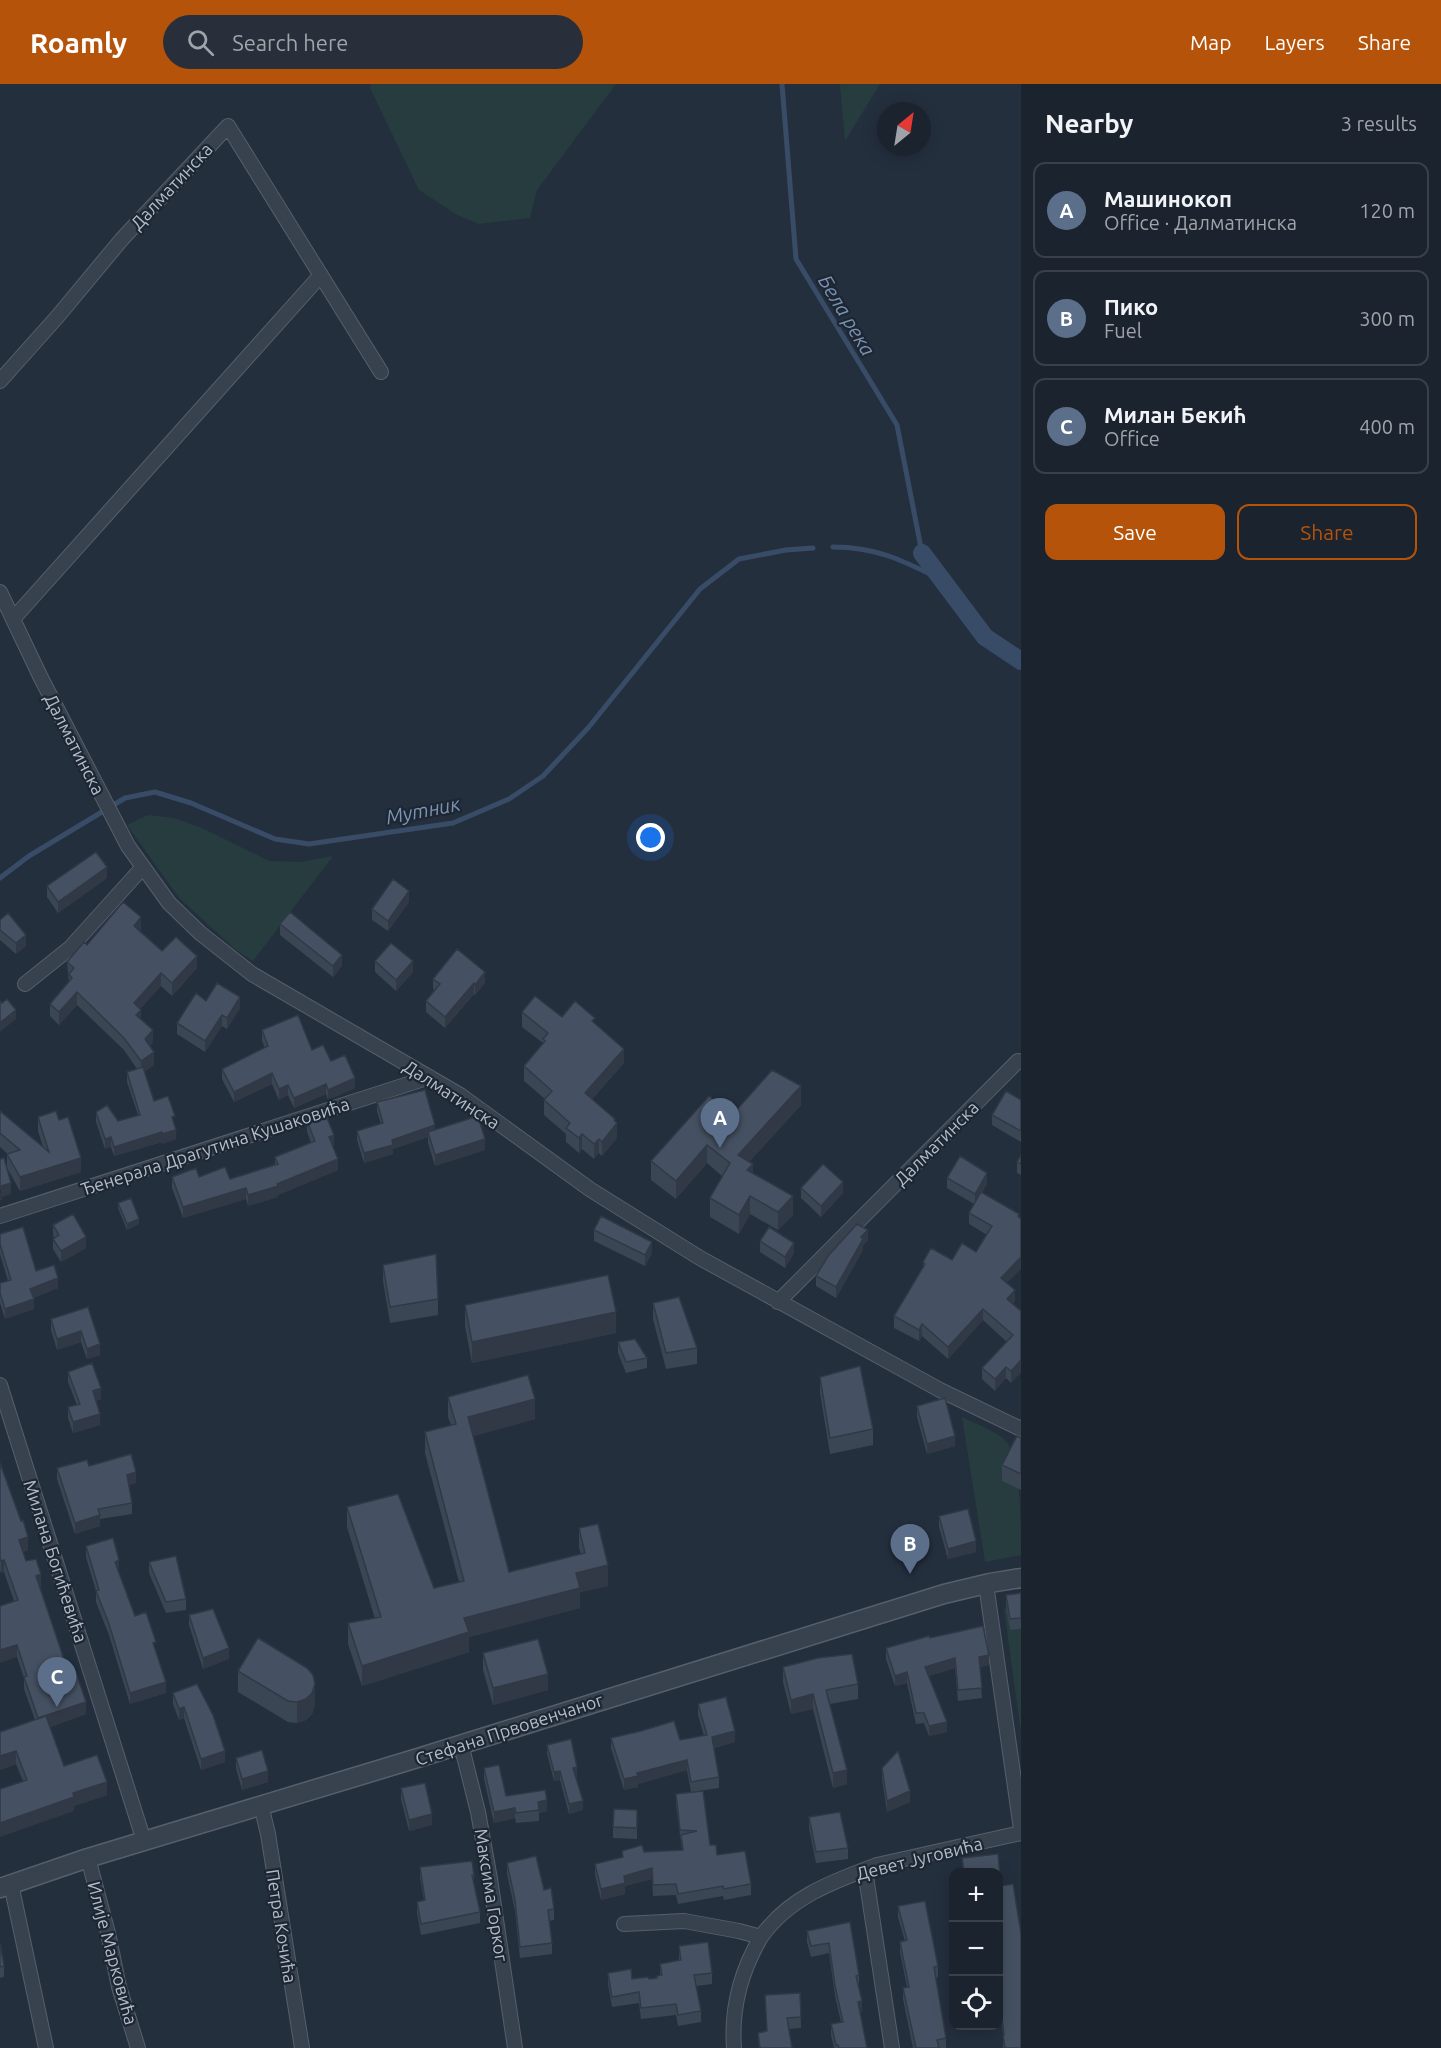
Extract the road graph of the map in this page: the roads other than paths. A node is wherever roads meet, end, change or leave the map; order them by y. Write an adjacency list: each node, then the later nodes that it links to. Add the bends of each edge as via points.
1 (321, 275): 2 (street, Далматинска); 3 (street, Далматинска, via 228,126 122,239); 5 (street)
2 (381, 372)
3 (0, 381)
4 (0, 592): 5 (street, Далматинска)
5 (13, 619): 6 (street, Далматинска, via 101,796)
6 (143, 867): 7 (street, via 70,948); 9 (street, Далматинска, via 169,903 252,974)
7 (26, 984)
8 (1018, 1061): 11 (street, Далматинска)
9 (430, 1077): 10 (street, Ђенерала Драгутина Кушаковића); 11 (street, Далматинска, via 599,1196)
10 (0, 1216)
11 (778, 1302): 13 (street, Далматинска)
12 (0, 1385): 19 (street, Милана Богићевића)
13 (1021, 1429)
14 (1021, 1578): 15 (street, Стефана Првовенчаног)
15 (986, 1584): 16 (street, Стефана Првовенчаног); 18 (street)
16 (461, 1744): 17 (street, Стефана Првовенчаног); 28 (street, Максима Горког, via 482,1834)
17 (261, 1805): 19 (street, Стефана Првовенчаног); 27 (street, Петра Кочића)
18 (1021, 1831): 21 (street, Девет Југовића)
19 (144, 1841): 20 (street, Стефана Првовенчаног)
20 (88, 1858): 22 (street, Стефана Првовенчаног); 26 (street, Илије Марковића)
21 (865, 1869): 24 (street, Девет Југовића, via 792,1905); 30 (street)
22 (5, 1886): 25 (street)
23 (624, 1924): 24 (street, via 684,1921)
24 (761, 1937): 29 (street, Девет Југовића, via 735,2000)
25 (46, 2048)
26 (138, 2048)
27 (302, 2048)
28 (515, 2048)
29 (734, 2048)
30 (892, 2048)

